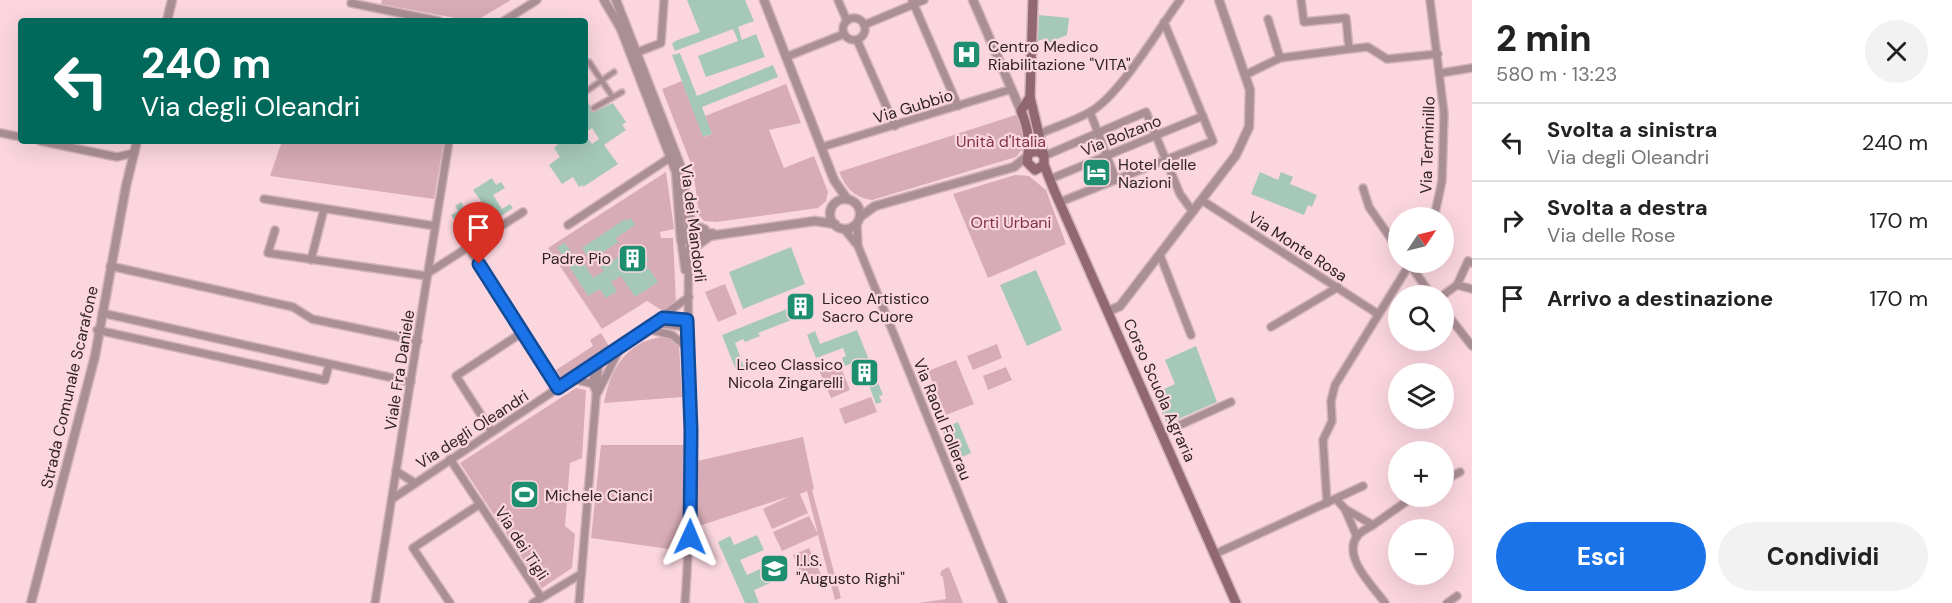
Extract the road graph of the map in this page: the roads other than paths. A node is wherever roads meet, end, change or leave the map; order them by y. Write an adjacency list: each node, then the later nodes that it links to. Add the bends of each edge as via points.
1 (172, 0): 17 (street)
2 (537, 0): 19 (street)
3 (604, 0): 59 (street, Via dei Mandorli, via 620,24)
4 (616, 0): 27 (street, Via dei Mandorli)
5 (664, 0): 27 (street, via 661,43)
6 (764, 0): 29 (street)
7 (838, 0): 21 (street)
8 (924, 0): 15 (street)
9 (973, 0): 37 (street)
10 (1033, 0): 41 (main road, Corso Scuola Agraria)
11 (1180, 0): 22 (street)
12 (1219, 0): 35 (street)
13 (1301, 0): 26 (street, via 1304,22 1346,18)
14 (1430, 0): 28 (street, Via Terminillo)
15 (913, 2): 23 (street); 42 (street)
16 (351, 3): 18 (street)
17 (168, 18)
18 (425, 18)
19 (509, 18)
20 (1268, 19): 30 (street)
21 (847, 21): 23 (street, via 856,19); 24 (street)
22 (1164, 22): 45 (street, via 1114,90); 46 (street)
23 (864, 25): 25 (street, via 864,34)
24 (844, 34): 25 (street); 29 (street)
25 (857, 40): 47 (street)
26 (1349, 49): 28 (street, via 1368,47 1387,59); 30 (street)
27 (638, 52): 59 (street, Via dei Mandorli)
28 (1438, 54): 34 (street, Via Terminillo)
29 (786, 57): 56 (street)
30 (1280, 58): 35 (street)
31 (589, 62): 36 (street)
32 (1472, 68): 34 (street, Via Terminillo)
33 (614, 72): 36 (street)
34 (1441, 73): 77 (street, Via Terminillo, via 1442,182)
35 (1245, 75): 72 (street, via 1251,102 1248,127 1236,155)
36 (602, 81): 38 (street); 40 (street)
37 (1012, 89): 42 (street, Via Gubbio); 44 (street)
38 (588, 90)
39 (622, 93): 40 (street)
40 (612, 96): 43 (street)
41 (1030, 97): 44 (main road); 50 (main road, Corso Scuola Agraria)
42 (958, 106): 47 (street, Via Gubbio)
43 (594, 108)
44 (1021, 111): 58 (main road, via 1029,129)
45 (1090, 112): 48 (street); 50 (street)
46 (1203, 116): 51 (street, Via Bolzano); 62 (street, via 1213,141)
47 (895, 126): 56 (street, Via Gubbio)
48 (1098, 132): 51 (street, via 1146,112); 60 (street); 61 (street)
49 (0, 133): 52 (street)
50 (1039, 134): 61 (main road, Corso Scuola Agraria)
51 (1156, 135): 60 (street, Via Bolzano); 62 (street)
52 (18, 136)
53 (54, 144): 57 (street, via 117,157)
54 (136, 144): 57 (street, Strada Comunale Scarafone)
55 (449, 144): 87 (street, Viale Fra Daniele)
56 (822, 147): 66 (street)
57 (134, 153): 99 (street, Strada Comunale Scarafone)
58 (1030, 153): 61 (main road, via 1038,151); 63 (street); 64 (main road, via 1028,165)
59 (674, 156): 82 (street, Via dei Mandorli, via 682,170); 86 (street); 91 (street, Via dei Mandorli)
60 (1106, 156): 65 (street, Via Bolzano); 67 (street)
61 (1046, 158): 64 (main road); 65 (main road, Corso Scuola Agraria)
62 (1166, 159): 67 (street); 81 (street, via 1180,194)
63 (1014, 166): 64 (street); 76 (street)
64 (1035, 170): 69 (main road, Corso Scuola Agraria)
65 (1050, 179): 69 (main road, Corso Scuola Agraria)
66 (834, 180): 70 (street); 73 (street)
67 (1116, 180): 74 (street)
68 (1363, 188): 92 (street, via 1369,207)
69 (1054, 190): 74 (main road, Corso Scuola Agraria)
70 (847, 199): 73 (street); 75 (street)
71 (264, 200): 78 (street)
72 (1203, 201): 81 (street); 104 (street, Via Monte Rosa)
73 (836, 202): 79 (street)
74 (1060, 202): 107 (main road, Corso Scuola Agraria)
75 (856, 204): 76 (street); 83 (street)
76 (875, 206): 83 (street)
77 (1436, 207)
78 (324, 209): 87 (street); 97 (street)
79 (831, 211): 84 (street); 85 (street)
80 (523, 212): 94 (street)
81 (1193, 213): 96 (street)
82 (688, 214): 90 (street, via 697,226); 91 (street, Via dei Mandorli)
83 (858, 220): 88 (street); 93 (street, Via Raoul Follerau)
84 (815, 221): 85 (street); 90 (street)
85 (834, 224): 88 (street)
86 (568, 225)
87 (435, 226): 100 (street, Viale Fra Daniele)
88 (844, 229): 93 (street, Via Raoul Follerau)
89 (275, 230): 97 (street, via 268,254)
90 (716, 233): 91 (street); 95 (street)
91 (685, 235): 95 (street, Via dei Mandorli); 106 (street, Via dei Mandorli)
92 (1388, 235)
93 (858, 246): 158 (street, Via Raoul Follerau)
94 (468, 247): 100 (street); 117 (street)
95 (689, 252): 106 (street, Via dei Mandorli)
96 (1160, 255): 107 (street, via 1120,306); 118 (street)
97 (311, 260): 100 (street)
98 (1472, 263): 102 (street, via 1468,261)
99 (110, 266): 108 (street, Strada Comunale Scarafone); 119 (street, via 293,307 312,318)
100 (430, 269): 119 (street, Viale Fra Daniele)
101 (1403, 273): 109 (street)
102 (1457, 285): 103 (street); 105 (street)
103 (1454, 287)
104 (1338, 288): 109 (street, Via Monte Rosa); 114 (street)
105 (1472, 289)
106 (689, 297): 110 (street, Via degli Oleandri); 113 (street)
107 (1108, 311): 132 (main road, Corso Scuola Agraria)
108 (102, 313): 116 (street, Strada Comunale Scarafone); 124 (street)
109 (1378, 314): 142 (street, via 1335,385 1332,420 1323,440)
110 (663, 318): 111 (street, Via degli Oleandri); 113 (street)
111 (655, 323): 113 (street); 115 (street, Via degli Oleandri)
112 (1454, 323): 121 (street)
113 (687, 324): 122 (street)
114 (1271, 327)
115 (647, 329): 120 (street, Via degli Oleandri); 122 (street, via 672,335)
116 (98, 330): 124 (street, via 325,380); 152 (street, Strada Comunale Scarafone)
117 (523, 332): 128 (street); 131 (street, via 456,376)
118 (1191, 335)
119 (418, 341): 126 (street, Viale Fra Daniele)
120 (621, 346): 123 (street, Via degli Oleandri); 129 (street)
121 (1472, 346)
122 (688, 348): 157 (street, via 690,537)
123 (597, 363): 125 (street, Via degli Oleandri); 127 (street); 129 (street)
124 (329, 365): 126 (street)
125 (573, 379): 127 (street); 128 (street, Via degli Oleandri)
126 (411, 382): 134 (street, Viale Fra Daniele)
127 (593, 384): 129 (street)
128 (558, 388): 131 (street, Via degli Oleandri)
129 (597, 394): 149 (street)
130 (1231, 402): 132 (street)
131 (492, 432): 133 (street, Via degli Oleandri)
132 (1162, 433): 148 (main road, Corso Scuola Agraria)
133 (450, 459): 137 (street, Via degli Oleandri); 143 (street, Via dei Tigli)
134 (396, 471): 137 (street); 138 (street, Viale Fra Daniele)
135 (1460, 472): 136 (street)
136 (1454, 475)
137 (415, 483): 138 (street); 140 (street, Via degli Oleandri)
138 (394, 484): 140 (street, Viale Fra Daniele)
139 (1363, 486): 141 (street)
140 (392, 499): 153 (street, Viale Fra Daniele)
141 (1336, 499): 142 (street); 145 (street)
142 (1327, 503): 148 (street)
143 (480, 504): 151 (street, Via dei Tigli); 154 (street, Via dei Tigli, via 413,548)
144 (1398, 507): 146 (street)
145 (1345, 509): 146 (street); 147 (street)
146 (1373, 525): 147 (street)
147 (1357, 537): 160 (street, via 1352,553)
148 (1215, 554): 159 (main road, Corso Scuola Agraria)
149 (581, 574): 151 (street); 156 (street)
150 (1457, 596): 161 (street)
151 (541, 597): 155 (street)
152 (31, 603)
153 (375, 603)
154 (450, 603)
155 (533, 603)
156 (579, 603)
157 (685, 603)
158 (1003, 603)
159 (1236, 603)
160 (1385, 603)
161 (1448, 603)

